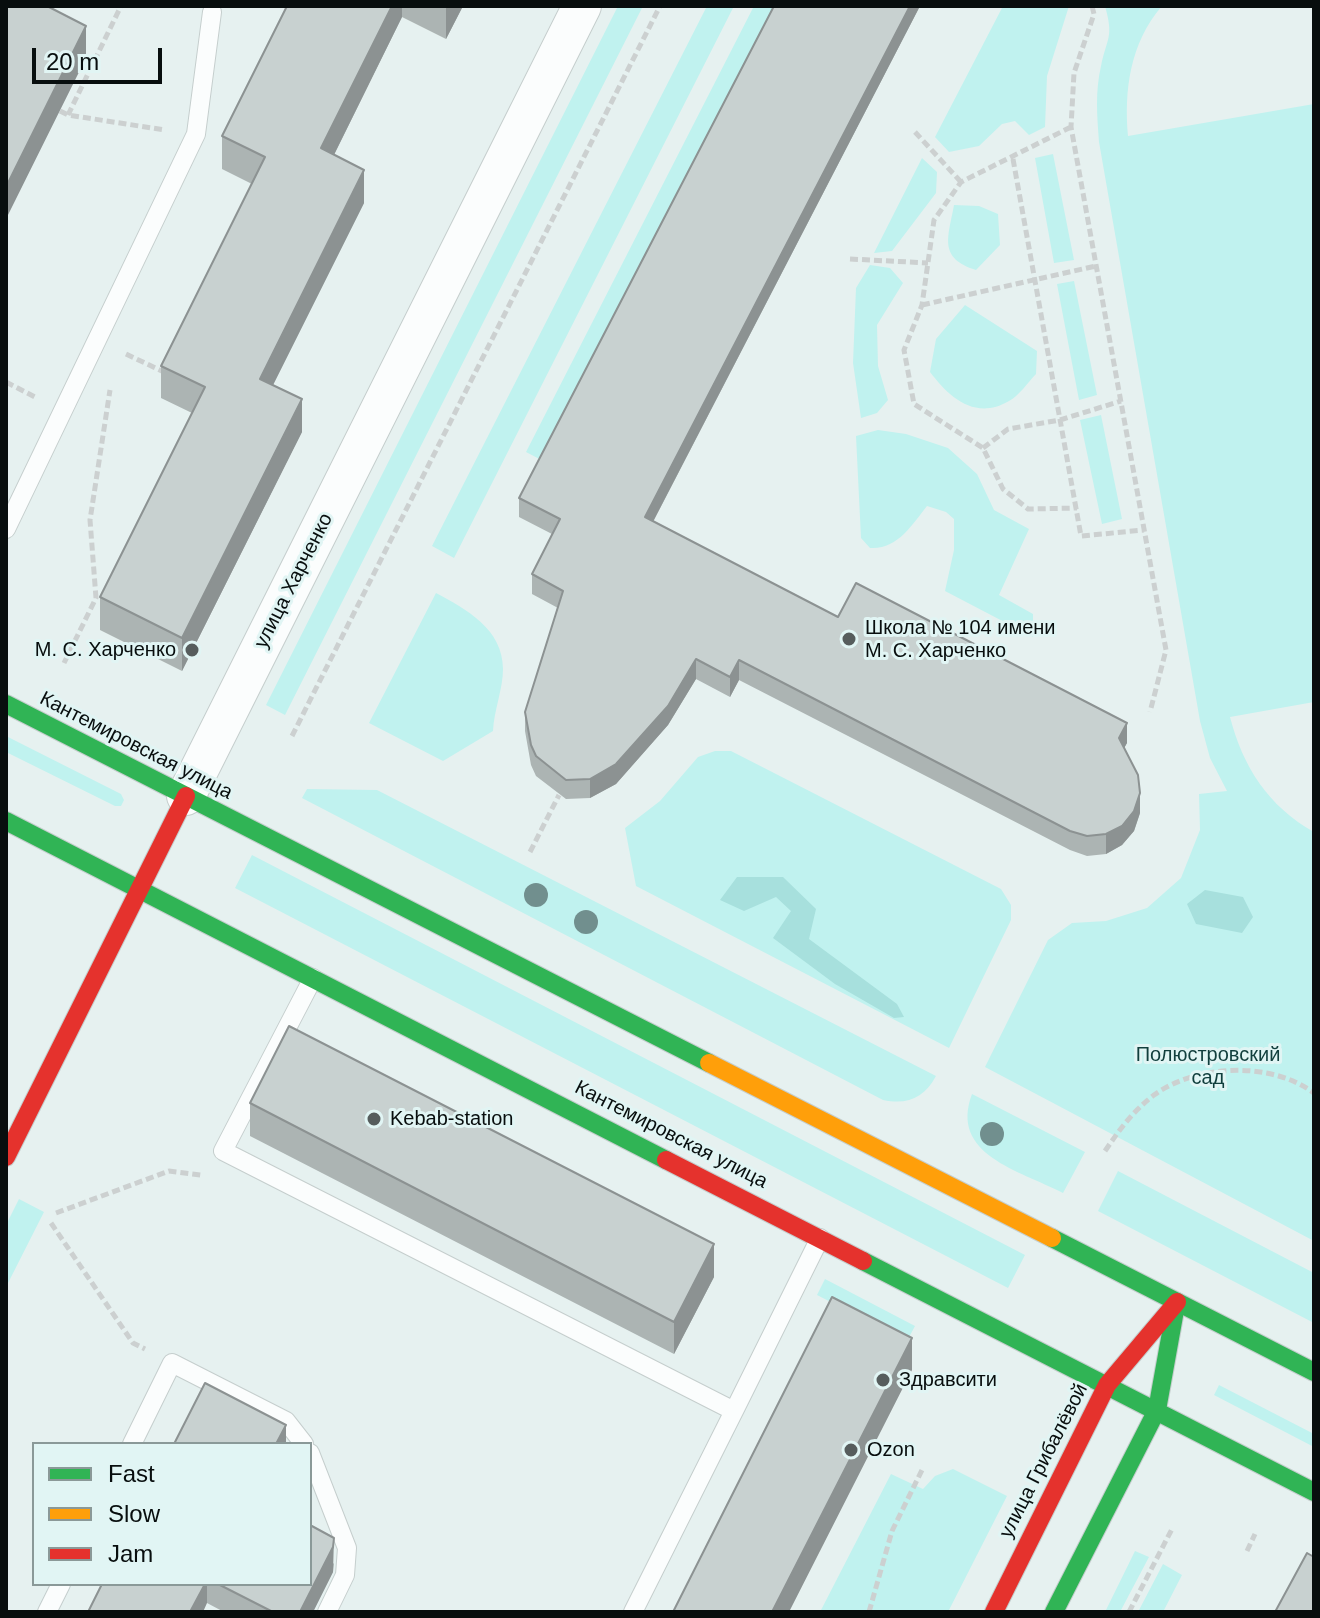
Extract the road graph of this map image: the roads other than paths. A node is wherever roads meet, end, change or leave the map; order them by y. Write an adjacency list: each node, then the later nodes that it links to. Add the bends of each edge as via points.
1 (193, 6): 3 (lane)
2 (582, 6): 6 (street, улица Харченко)
3 (217, 9): 4 (lane, via 196,134)
4 (6, 529)
5 (6, 704): 6 (main road, Кантемировская улица)
6 (186, 796): 8 (main road, улица Харченко); 12 (main road, Кантемировская улица)
7 (6, 821): 8 (main road, Кантемировская улица)
8 (140, 889): 9 (main road, Кантемировская улица); 10 (main road, улица Харченко)
9 (313, 978): 11 (main road, Кантемировская улица); 16 (lane, via 223,1151)
10 (6, 1157)
11 (821, 1237): 14 (main road, Кантемировская улица); 16 (lane)
12 (1177, 1302): 13 (main road, Кантемировская улица); 14 (main road, улица Грибалёвой); 15 (main road)
13 (1314, 1372)
14 (1107, 1385): 15 (main road, Кантемировская улица); 25 (main road, улица Грибалёвой)
15 (1157, 1410): 20 (main road, Кантемировская улица); 26 (main road)
16 (734, 1411): 24 (lane)
17 (133, 1442): 18 (lane, via 172,1363 286,1421)
18 (302, 1442)
19 (312, 1458): 23 (lane, via 347,1548 345,1575)
20 (1314, 1492)
21 (60, 1586): 22 (lane)
22 (47, 1612)
23 (327, 1612)
24 (633, 1612)
25 (994, 1612)
26 (1054, 1612)

